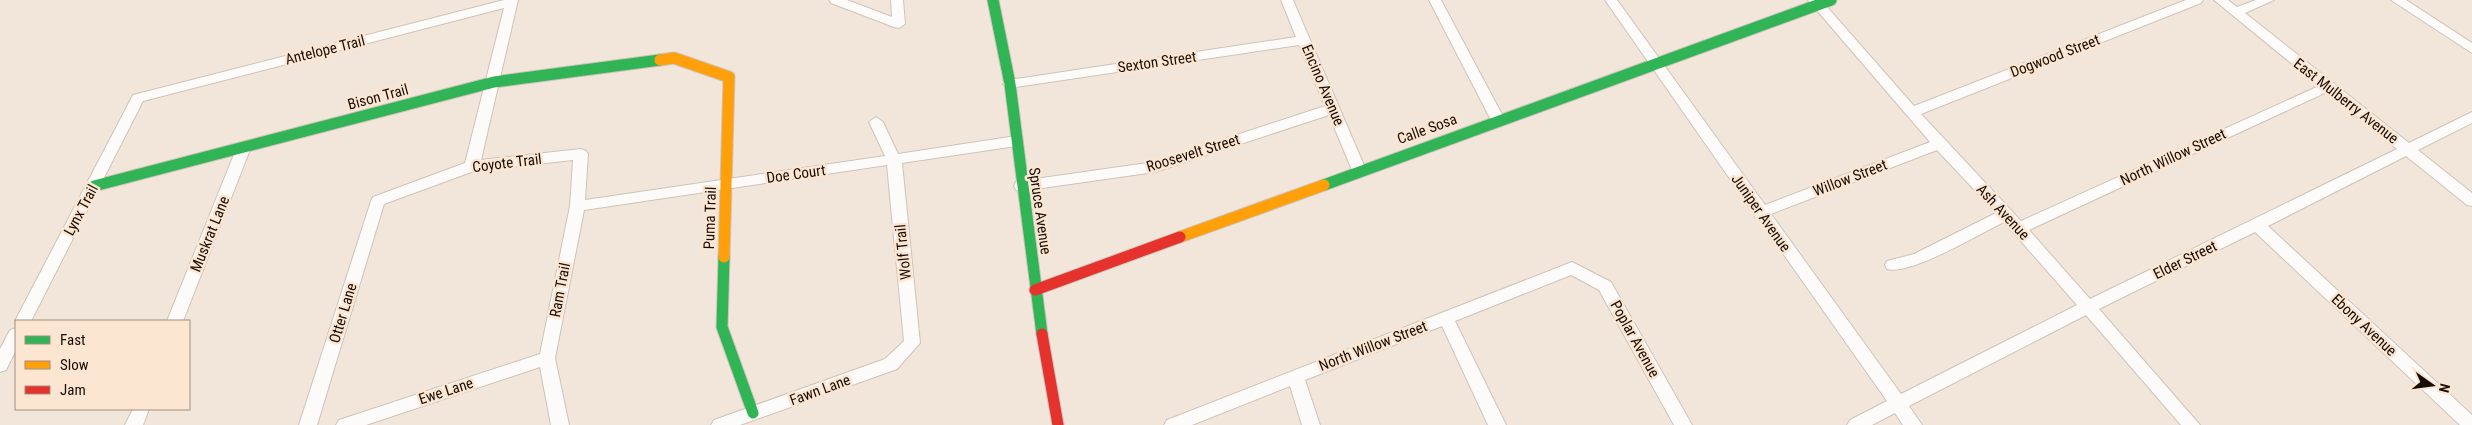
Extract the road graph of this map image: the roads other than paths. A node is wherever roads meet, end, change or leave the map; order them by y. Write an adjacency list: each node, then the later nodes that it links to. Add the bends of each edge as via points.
1 (835, 0): 2 (street, via 899,24)
2 (897, 0)
3 (994, 0): 19 (street, Spruce Avenue)
4 (1287, 0): 14 (street, Encino Avenue)
5 (1435, 0): 25 (street)
6 (1611, 0): 17 (street, Juniper Avenue)
7 (2197, 0): 23 (street, Dogwood Street)
8 (2220, 0): 13 (street, East Mulberry Avenue)
9 (2268, 0): 13 (street)
10 (2396, 0): 15 (street)
11 (512, 1): 18 (street); 21 (street, Antelope Trail)
12 (1821, 1): 17 (street, Calle Sosa); 23 (street, Ash Avenue)
13 (2236, 12): 20 (street, East Mulberry Avenue)
14 (1304, 40): 19 (street, Sexton Street); 22 (street, Encino Avenue)
15 (2472, 49)
16 (674, 58): 18 (street, Bison Trail); 35 (street, Puma Trail, via 729,77)
17 (1656, 64): 25 (street, Calle Sosa); 41 (street, Juniper Avenue)
18 (494, 82): 29 (street, Bison Trail); 33 (street)
19 (1010, 84): 27 (street, Spruce Avenue)
20 (2327, 87): 30 (street, East Mulberry Avenue); 44 (street, North Willow Street)
21 (138, 98): 36 (street, Lynx Trail)
22 (1332, 109): 34 (street, Encino Avenue); 37 (street, Roosevelt Street, via 1155,167)
23 (1912, 112): 28 (street, Ash Avenue)
24 (2472, 117): 30 (street, Elder Street)
25 (1498, 120): 34 (street, Calle Sosa)
26 (876, 122): 32 (street, Wolf Trail)
27 (1016, 141): 32 (street, Doe Court); 37 (street, Spruce Avenue)
28 (1939, 144): 41 (street, Willow Street); 42 (street, Ash Avenue)
29 (244, 147): 36 (street, Bison Trail); 51 (street, Muskrat Lane)
30 (2407, 149): 39 (street, East Mulberry Avenue); 43 (street, Elder Street)
31 (582, 154): 33 (street, Coyote Trail); 40 (street, Ram Trail)
32 (894, 160): 35 (street, Doe Court); 53 (street, Wolf Trail)
33 (472, 166): 38 (street, Coyote Trail)
34 (1359, 170): 47 (street, Calle Sosa)
35 (726, 184): 40 (street, Doe Court); 59 (street, Puma Trail, via 722,327)
36 (94, 186): 50 (street, Lynx Trail)
37 (1021, 186): 47 (street, Spruce Avenue)
38 (378, 201): 61 (street, Otter Lane)
39 (2472, 201)
40 (577, 206): 54 (street, Ram Trail)
41 (1760, 213): 57 (street, Juniper Avenue)
42 (2006, 214): 44 (street, Ash Avenue); 45 (street, via 1919,258)
43 (2257, 226): 48 (street, Elder Street); 73 (street, Ebony Avenue)
44 (2019, 228): 48 (street, Ash Avenue)
45 (1893, 265)
46 (1572, 268): 49 (street, North Willow Street); 69 (street, Poplar Avenue, via 1605,286)
47 (1035, 290): 65 (street, Spruce Avenue)
48 (2086, 308): 57 (street, Elder Street); 72 (street, Ash Avenue)
49 (1446, 318): 56 (street, North Willow Street); 68 (street)
50 (24, 320)
51 (176, 320)
52 (15, 336): 55 (street)
53 (912, 343): 59 (street, Fawn Lane, via 891,364)
54 (547, 358): 62 (street, Ewe Lane); 63 (street, Ram Trail)
55 (0, 364)
56 (1295, 377): 66 (street, North Willow Street); 67 (street)
57 (1898, 403): 70 (street, Elder Street); 71 (street, Juniper Avenue)
58 (141, 410): 60 (street)
59 (753, 413): 64 (street, Fawn Lane)
60 (134, 425)
61 (308, 425)
62 (345, 425)
63 (560, 425)
64 (720, 425)
65 (1058, 425)
66 (1173, 425)
67 (1311, 425)
68 (1496, 425)
69 (1683, 425)
70 (1856, 425)
71 (1913, 425)
72 (2190, 425)
73 (2471, 425)

